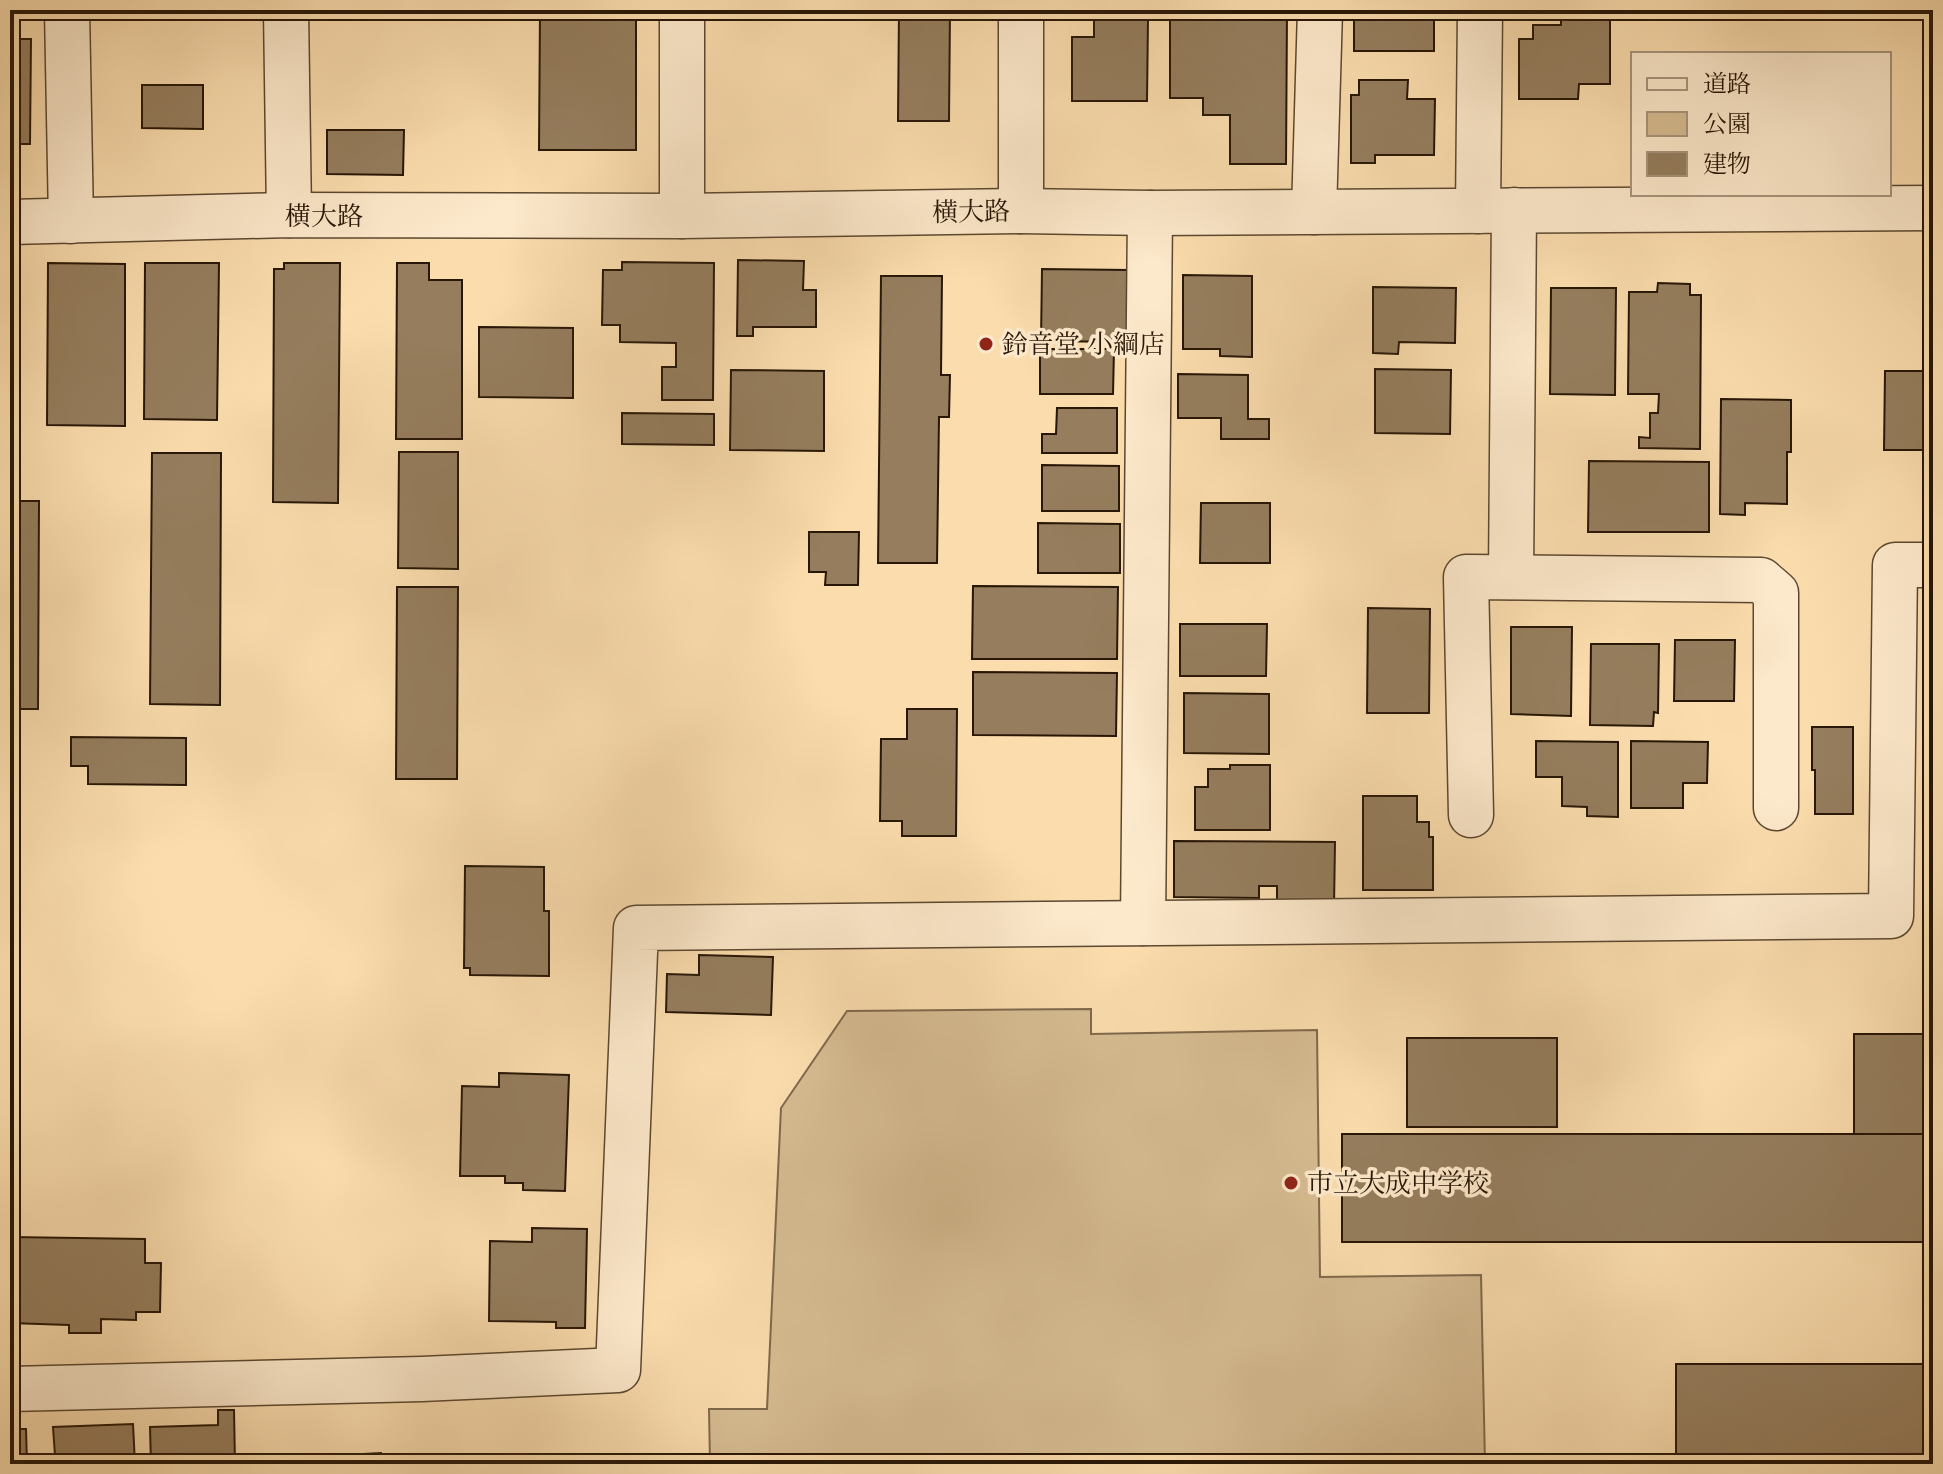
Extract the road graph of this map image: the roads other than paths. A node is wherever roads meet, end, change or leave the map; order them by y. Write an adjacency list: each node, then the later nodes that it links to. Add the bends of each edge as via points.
1 (67, 10): 14 (street)
2 (286, 10): 12 (street)
3 (682, 10): 13 (street)
4 (1021, 10): 9 (street)
5 (1320, 10): 10 (street)
6 (1480, 10): 8 (street)
7 (1933, 208): 8 (street, 横大路)
8 (1496, 210): 10 (street, 横大路); 17 (street)
9 (1021, 211): 11 (street, 横大路); 13 (street, 横大路)
10 (1314, 212): 11 (street, 横大路)
11 (1150, 213): 20 (street)
12 (289, 215): 13 (street, 横大路); 14 (street, 横大路)
13 (682, 216)
14 (71, 221): 15 (street, 横大路)
15 (10, 222)
16 (1933, 565): 20 (street, via 1895,565 1891,916)
17 (1511, 577): 18 (street, via 1761,580 1776,593); 19 (street, via 1466,577)
18 (1776, 808)
19 (1471, 815)
20 (1143, 923): 21 (street, via 636,928 618,1370)
21 (10, 1389)

